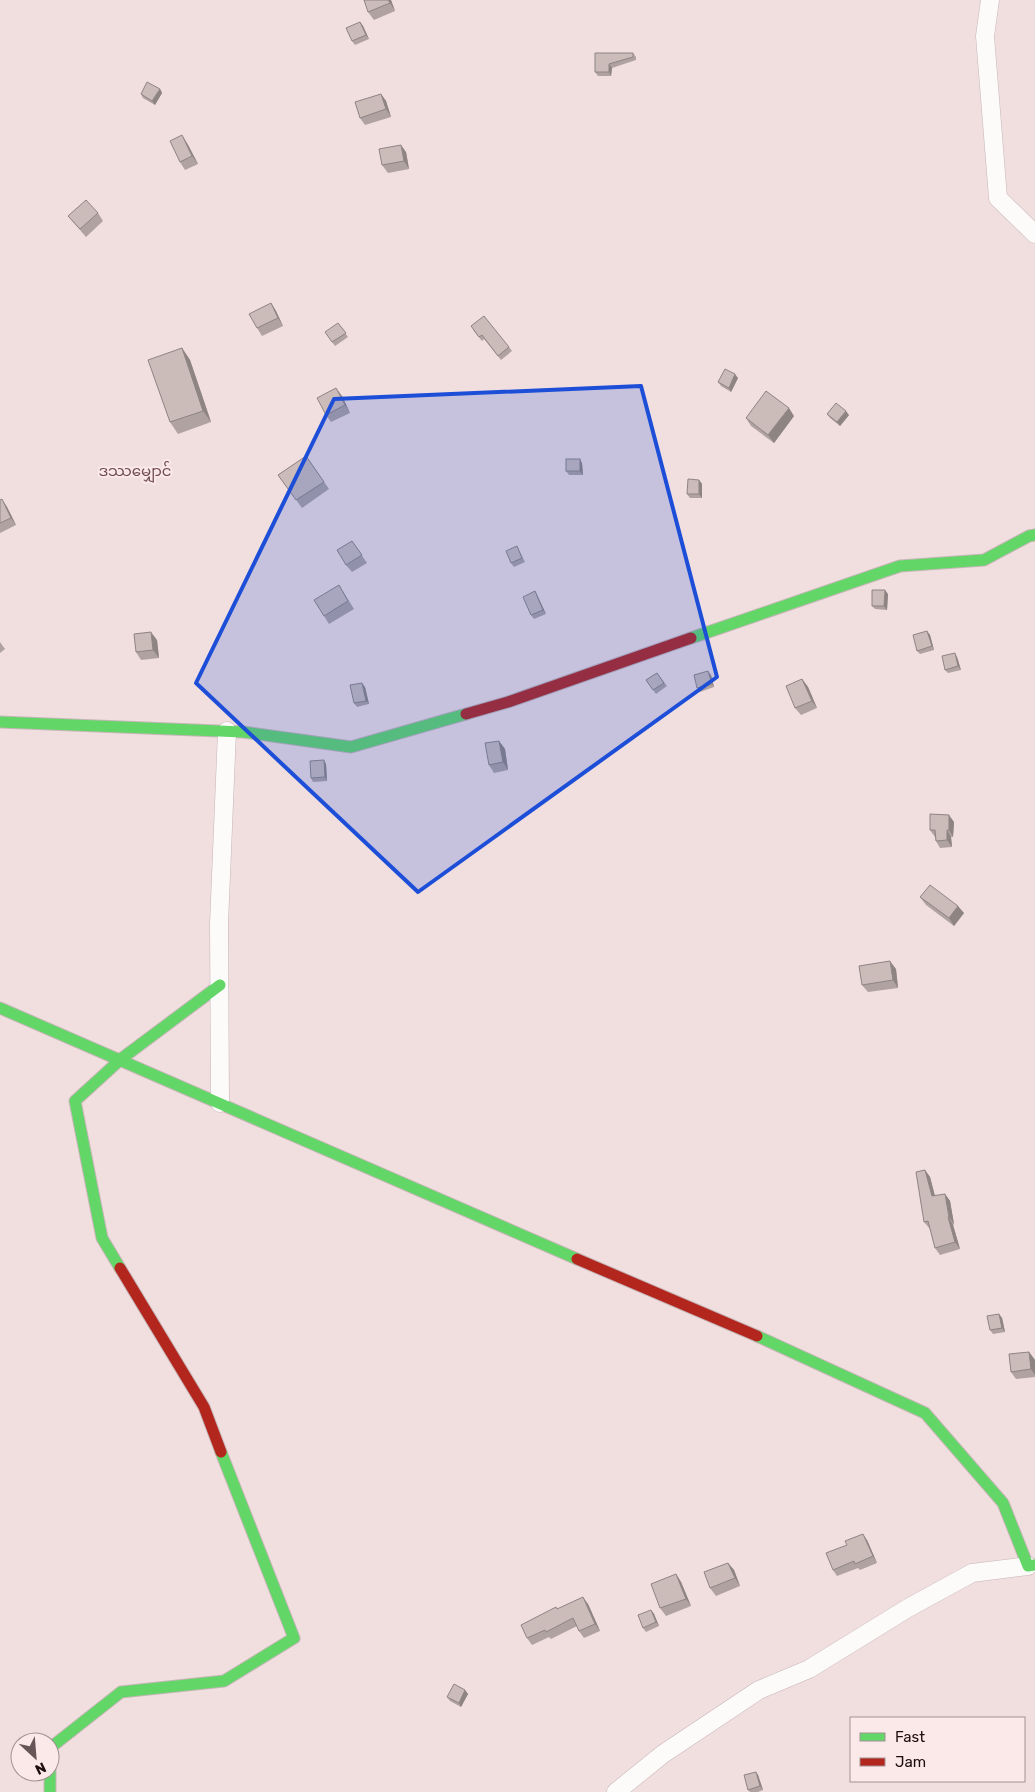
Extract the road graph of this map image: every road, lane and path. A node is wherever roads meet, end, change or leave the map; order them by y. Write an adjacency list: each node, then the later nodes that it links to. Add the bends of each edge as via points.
1 (990, 0): 2 (street, via 985,36 998,198)
2 (1035, 234)
3 (1035, 535): 5 (street, via 984,560 900,566 508,702 351,747)
4 (0, 722): 5 (street)
5 (227, 732): 6 (street, via 219,924)
6 (220, 985): 8 (street); 9 (street)
7 (0, 1008): 8 (street)
8 (121, 1059): 9 (street); 11 (street, via 74,1101 102,1238 204,1407 294,1638 224,1681 122,1692 50,1748)
9 (220, 1103): 10 (street, via 926,1413 1003,1503)
10 (1032, 1566): 12 (street, via 972,1573 809,1668 759,1690 663,1754)
11 (50, 1792)
12 (616, 1792)

